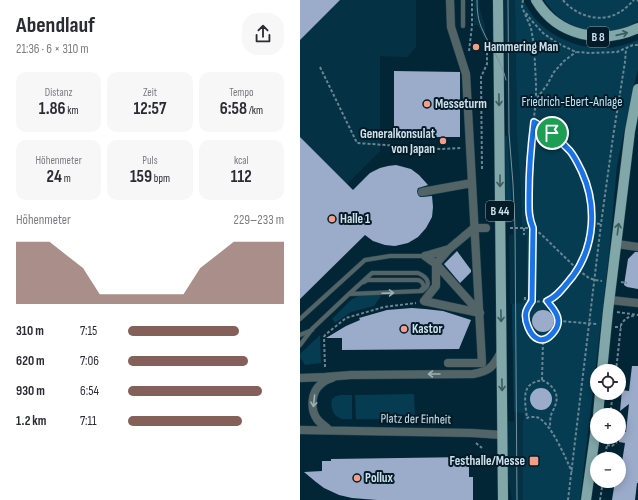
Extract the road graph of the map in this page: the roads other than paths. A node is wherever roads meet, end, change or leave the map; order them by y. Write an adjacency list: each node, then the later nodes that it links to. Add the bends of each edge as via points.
1 (450, 0): 8 (street, via 451,27 466,74)
2 (463, 0): 5 (lane)
3 (498, 0): 27 (main road, B 44, one-way to 27)
4 (536, 0): 6 (main road, B 8, one-way to 6, via 558,24 579,33 608,37)
5 (463, 26)
6 (638, 28)
7 (638, 90): 12 (main road, one-way to 7, via 630,131)
8 (472, 183): 9 (street); 10 (street)
9 (422, 192)
10 (474, 228): 11 (street); 14 (street); 22 (street)
11 (486, 228)
12 (617, 244): 13 (street); 20 (main road)
13 (638, 248)
14 (447, 254): 15 (street); 16 (street)
15 (425, 256): 16 (street); 23 (lane, via 390,256 365,260)
16 (436, 264): 22 (street); 22 (street, via 436,286 424,301)
17 (360, 284): 18 (lane, via 367,280 418,280 424,284); 18 (lane, via 372,273 418,273 428,281 426,288); 19 (lane)
18 (419, 292): 19 (lane, one-way to 18)
19 (348, 294): 24 (lane)
20 (610, 300): 21 (street); 29 (main road)
21 (638, 303)
22 (480, 313): 28 (street, via 482,363)
23 (300, 319)
24 (312, 330): 25 (lane); 26 (lane)
25 (300, 335)
26 (300, 345)
27 (501, 352): 30 (street, one-way to 30, via 490,368 473,374); 34 (main road, B 44, one-way to 34)
28 (448, 363)
29 (603, 364)
30 (335, 376): 31 (street); 33 (street, one-way to 33, via 320,385 314,393 312,402 317,420)
31 (300, 378)
32 (300, 430): 33 (street, Platz der Einheit)
33 (329, 430): 34 (street, Platz der Einheit, via 472,432)
34 (502, 435): 36 (main road, B 44)
35 (594, 444): 37 (main road)
36 (503, 500)
37 (586, 500)

